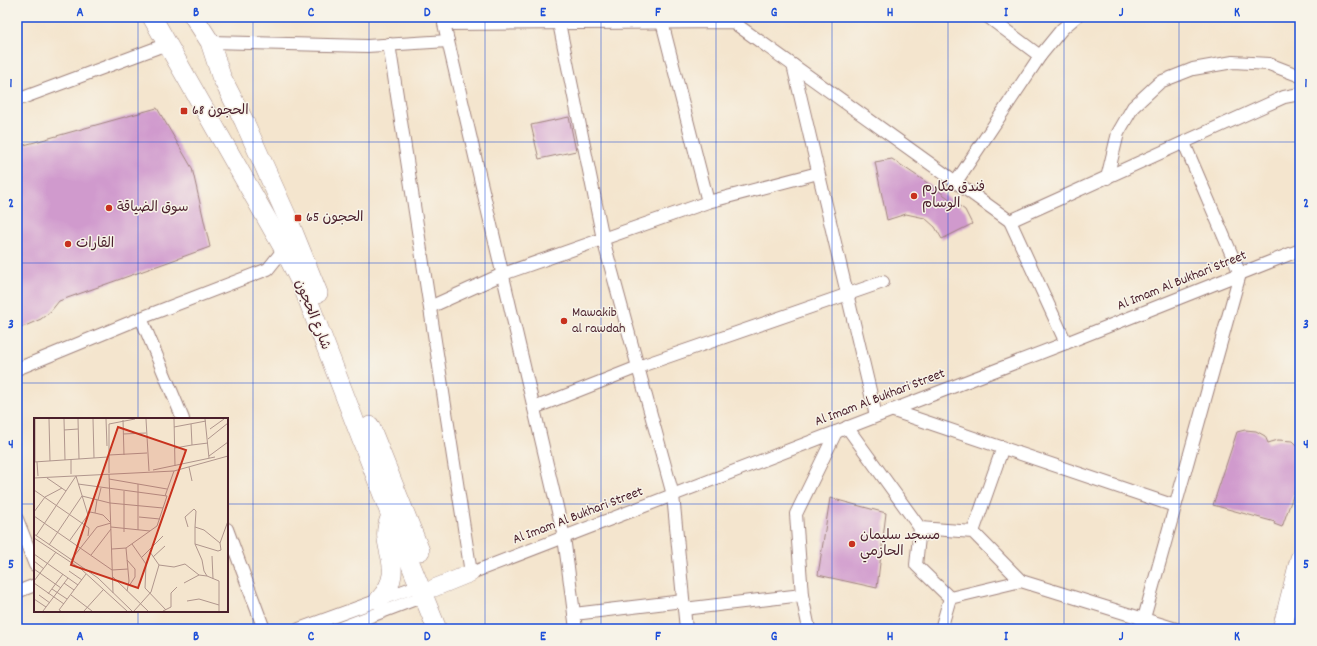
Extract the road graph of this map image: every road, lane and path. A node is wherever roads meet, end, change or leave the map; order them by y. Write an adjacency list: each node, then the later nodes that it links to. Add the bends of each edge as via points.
1 (183, 17): 14 (main road, via 210,64)
2 (194, 17): 9 (main road, شارع الحجون)
3 (988, 17): 12 (street)
4 (1076, 17): 12 (street, via 1062,29)
5 (155, 19): 10 (main road, شارع الحجون)
6 (662, 22): 7 (street); 13 (street, via 733,22); 22 (street)
7 (559, 23): 8 (street, via 444,24); 24 (street)
8 (448, 41): 11 (street); 27 (street)
9 (210, 42): 11 (street, via 367,46); 14 (main road, شارع الحجون)
10 (167, 44): 17 (street); 25 (main road, شارع الحجون)
11 (389, 44): 31 (street)
12 (1040, 56): 21 (street)
13 (793, 65): 19 (street); 21 (street)
14 (221, 76): 56 (main road, شارع الحجون, via 288,219)
15 (1300, 76): 20 (street, via 1269,64 1233,62 1194,69 1160,82 1133,107 1118,133)
16 (1300, 94): 18 (street, via 1284,97)
17 (17, 100)
18 (1184, 143): 20 (street); 28 (street)
19 (818, 173): 22 (street); 30 (street)
20 (1107, 178): 23 (street)
21 (956, 182): 23 (street)
22 (708, 202): 24 (street)
23 (1010, 221): 33 (street)
24 (603, 239): 27 (street); 34 (street)
25 (284, 249): 32 (street, via 268,269); 45 (main road, شارع الحجون, via 302,287)
26 (1300, 250): 28 (street, Al Imam Al Bukhari Street)
27 (503, 274): 31 (street); 36 (street)
28 (1240, 274): 33 (street, Al Imam Al Bukhari Street); 44 (street)
29 (883, 282): 30 (street)
30 (848, 294): 34 (street); 38 (street)
31 (430, 306): 53 (street)
32 (141, 318): 35 (street); 39 (street)
33 (1066, 343): 37 (street, Al Imam Al Bukhari Street)
34 (638, 367): 36 (street); 43 (street)
35 (17, 369)
36 (534, 408): 50 (street)
37 (891, 410): 38 (street, Al Imam Al Bukhari Street); 42 (street)
38 (876, 416): 40 (street, Al Imam Al Bukhari Street)
39 (182, 418)
40 (847, 427): 41 (street, Al Imam Al Bukhari Street); 47 (street)
41 (836, 432): 43 (street, Al Imam Al Bukhari Street); 58 (street, via 796,514)
42 (1003, 447): 44 (street); 49 (street)
43 (673, 495): 50 (street, Al Imam Al Bukhari Street); 61 (street)
44 (1175, 506): 63 (street)
45 (391, 516): 56 (main road, شارع الحجون); 60 (main road, via 386,534 392,558 392,574 388,588)
46 (17, 519): 52 (street)
47 (920, 528): 49 (street); 59 (street, via 916,566)
48 (228, 532): 64 (street)
49 (973, 532): 54 (street)
50 (564, 537): 53 (street, Al Imam Al Bukhari Street); 62 (street)
51 (1300, 558): 74 (main road)
52 (34, 562)
53 (471, 573): 56 (street)
54 (1021, 581): 59 (street); 63 (street)
55 (34, 585): 57 (street)
56 (426, 590): 60 (street); 66 (street); 67 (main road, شارع الحجون); 68 (main road, شارع الحجون)
57 (17, 592)
58 (802, 595): 61 (street); 71 (street)
59 (950, 598): 72 (street)
60 (379, 600): 65 (street)
61 (684, 605): 62 (street); 70 (street)
62 (574, 614): 69 (street)
63 (1142, 624): 73 (street)
64 (264, 629)
65 (299, 629)
66 (337, 629)
67 (437, 629)
68 (450, 629)
69 (576, 629)
70 (686, 629)
71 (809, 629)
72 (941, 629)
73 (1176, 629)
74 (1282, 629)

